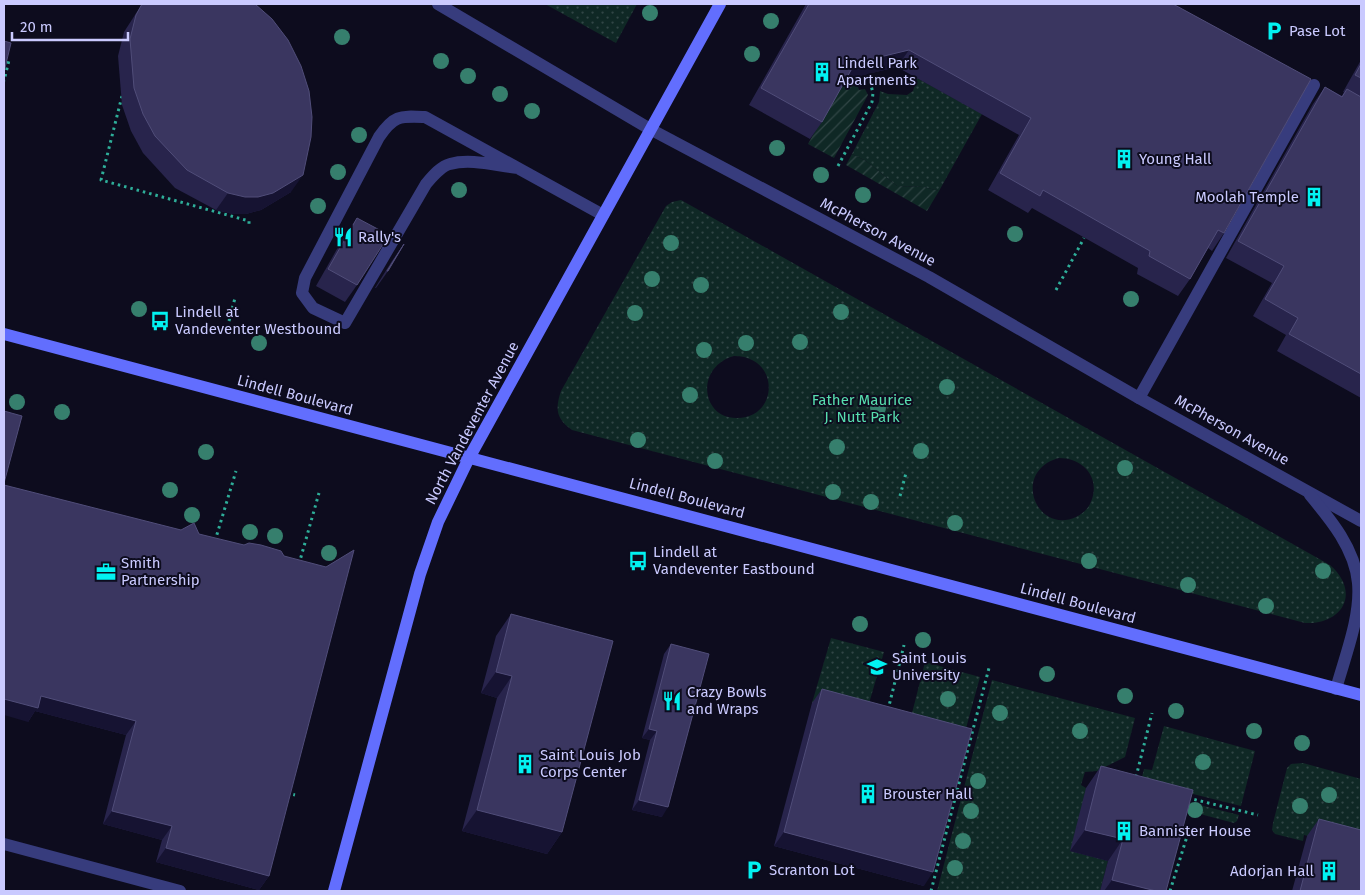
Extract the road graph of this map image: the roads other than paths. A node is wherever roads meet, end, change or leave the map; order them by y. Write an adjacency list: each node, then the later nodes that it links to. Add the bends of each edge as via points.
1 (438, 4): 4 (street, McPherson Avenue)
2 (720, 4): 4 (main road, North Vandeventer Avenue)
3 (1314, 85): 8 (street)
4 (650, 129): 6 (main road, North Vandeventer Avenue); 8 (street, McPherson Avenue, via 929,278)
5 (518, 168): 5 (street, via 425,117 401,116 388,124 306,278 302,293 313,308 344,323 435,174 448,164 469,162); 6 (street)
6 (603, 215): 9 (main road, North Vandeventer Avenue)
7 (4, 334): 9 (main road, Lindell Boulevard)
8 (1139, 398): 10 (street, McPherson Avenue)
9 (469, 458): 12 (main road, Lindell Boulevard); 16 (main road, North Vandeventer Avenue, via 429,543)
10 (1304, 488): 11 (street, McPherson Avenue); 12 (street, McPherson Avenue, via 1342,538 1354,563 1358,583 1355,612)
11 (1361, 520)
12 (1336, 689): 13 (main road, Lindell Boulevard)
13 (1361, 695)
14 (4, 844): 15 (street)
15 (180, 891)
16 (334, 891)

